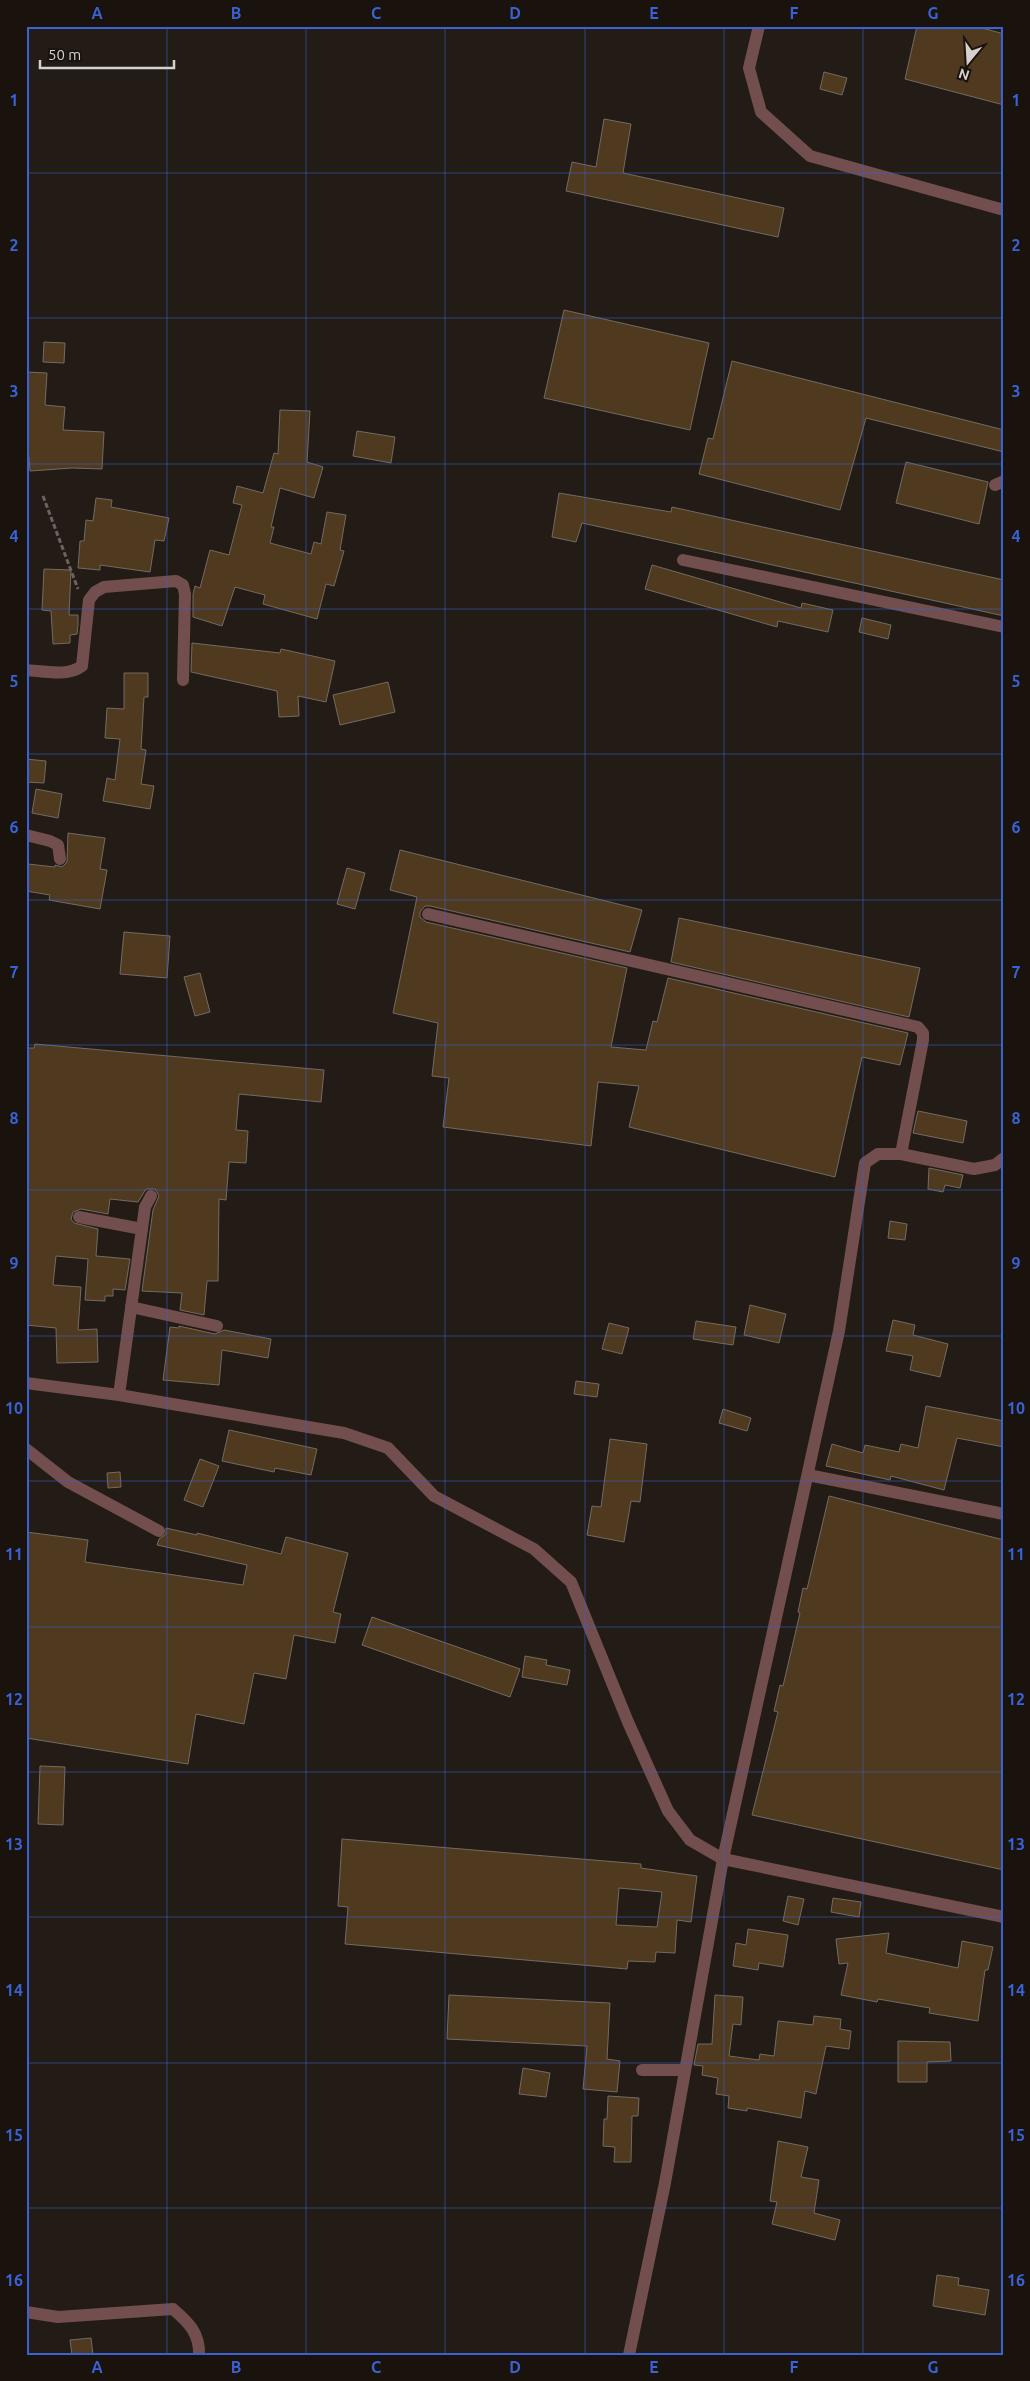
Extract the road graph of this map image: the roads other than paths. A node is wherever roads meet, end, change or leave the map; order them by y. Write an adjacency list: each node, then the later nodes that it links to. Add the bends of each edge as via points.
1 (759, 26): 2 (street, via 749,68 762,112 810,156)
2 (1004, 210)
3 (683, 560): 4 (street)
4 (1004, 627)
5 (26, 670): 6 (street, via 68,672 82,666 90,600 95,592 104,587 176,581 183,585 185,594)
6 (183, 680)
7 (26, 835): 8 (street, via 58,845)
8 (60, 859)
9 (428, 914): 10 (street, via 918,1027 923,1033 923,1040)
10 (901, 1154): 11 (street, via 974,1168 995,1165); 20 (street, via 878,1154 865,1163 838,1331)
11 (1004, 1158)
12 (152, 1196): 14 (street, via 145,1207)
13 (78, 1217): 14 (street)
14 (142, 1229): 15 (street)
15 (131, 1306): 16 (street); 18 (street)
16 (217, 1326)
17 (26, 1383): 18 (street)
18 (119, 1395): 23 (street, via 344,1433 388,1448 434,1496 534,1550 571,1582 668,1811 690,1840)
19 (26, 1449): 22 (street, via 68,1482)
20 (808, 1475): 21 (street); 23 (street)
21 (1004, 1514)
22 (159, 1531)
23 (723, 1859): 24 (street); 26 (street)
24 (1004, 1917)
25 (642, 2070): 26 (street)
26 (685, 2070): 29 (street)
27 (26, 2312): 28 (street, via 58,2317 174,2309 193,2327)
28 (199, 2355)
29 (629, 2355)

